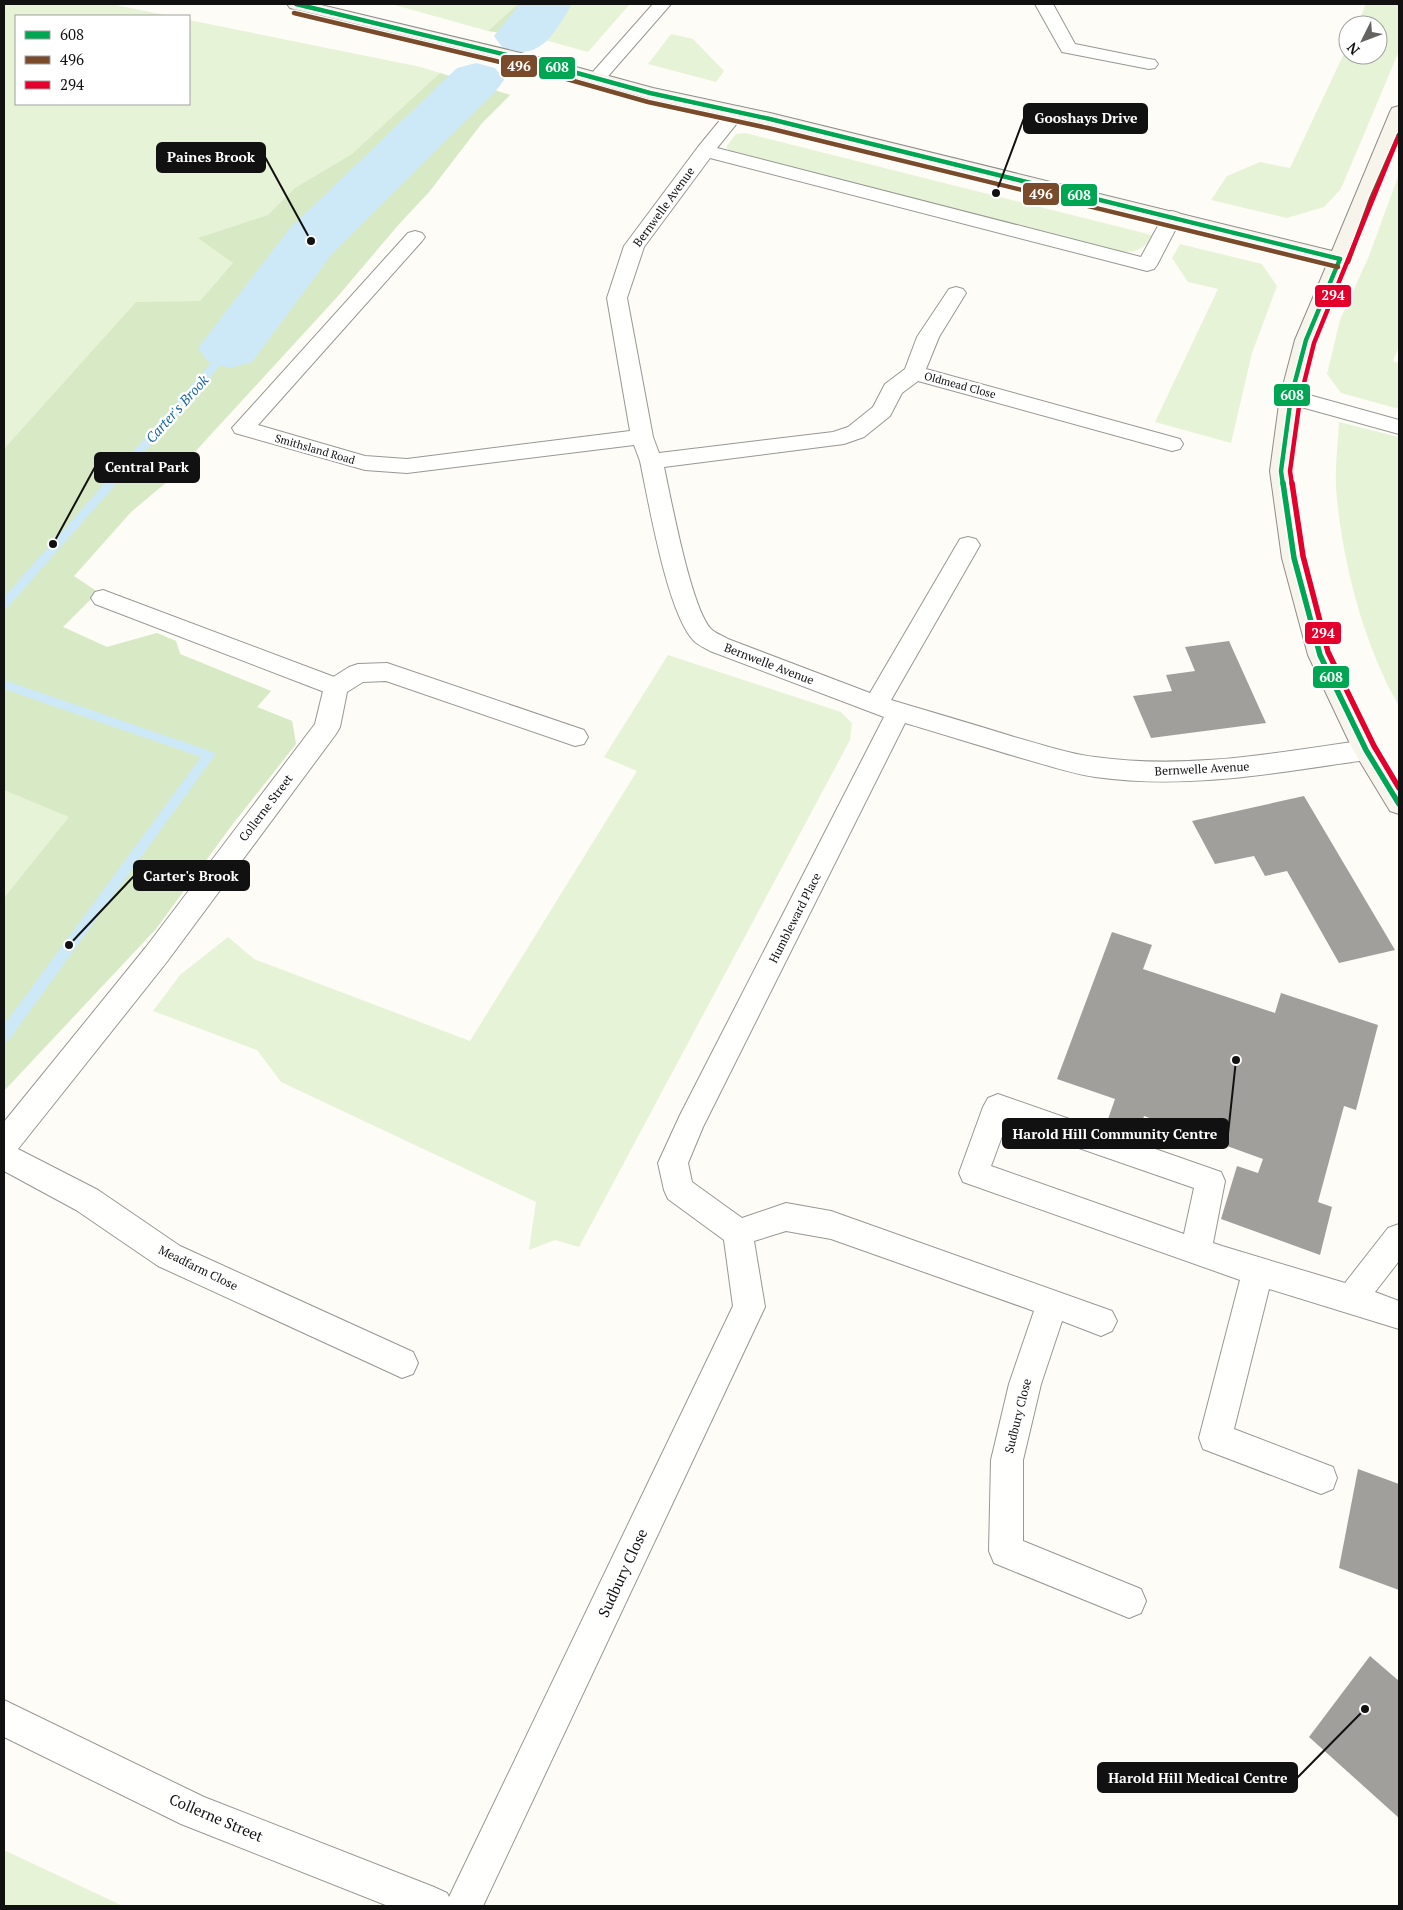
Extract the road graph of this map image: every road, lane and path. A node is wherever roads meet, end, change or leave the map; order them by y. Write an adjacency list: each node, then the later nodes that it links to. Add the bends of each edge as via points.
1 (296, 4): 5 (street)
2 (662, 4): 5 (street)
3 (1044, 4): 4 (street, via 1068,48)
4 (1149, 64)
5 (597, 78): 6 (street)
6 (737, 112): 8 (street, Bernwelle Avenue); 9 (street)
7 (1398, 121): 11 (street, via 1363,196)
8 (705, 151): 9 (street, via 1147,265); 16 (street, Bernwelle Avenue, via 634,246 616,298)
9 (1172, 217): 11 (street)
10 (415, 237): 16 (street, Smithsland Road, via 243,428 365,464 407,466)
11 (1340, 259): 14 (street, via 1306,340)
12 (956, 293): 13 (street, via 928,337)
13 (914, 373): 17 (street, Oldmead Close); 18 (street, Oldmead Close, via 893,390 882,411 856,432 836,439)
14 (1291, 397): 15 (street); 24 (street, via 1281,471 1294,558 1320,654)
15 (1399, 426)
16 (642, 438): 18 (street, Bernwelle Avenue)
17 (1172, 444)
18 (651, 461): 22 (street, Bernwelle Avenue, via 682,588 693,620 704,634 719,645)
19 (968, 545): 22 (street, Humbleward Place)
20 (103, 598): 21 (street)
21 (336, 687): 23 (street, via 358,674 387,672); 26 (street, Collerne Street, via 327,727 156,955)
22 (888, 708): 24 (street, Bernwelle Avenue, via 1051,757 1093,767 1139,772 1226,770); 28 (street, Humbleward Place, via 673,1163 679,1190)
23 (575, 736)
24 (1366, 750): 25 (street)
25 (1399, 804)
26 (4, 1144)
27 (4, 1156): 36 (street, Meadfarm Close, via 87,1200 169,1256)
28 (738, 1233): 33 (street, via 786,1217 830,1225); 41 (street, Sudbury Close, via 750,1307)
29 (1399, 1238): 32 (street)
30 (1196, 1250): 30 (street, via 974,1174 998,1108 1210,1181); 31 (street)
31 (1258, 1272): 32 (street); 37 (street, via 1215,1438)
32 (1352, 1298): 34 (street)
33 (1052, 1303): 35 (street); 38 (street, Sudbury Close, via 1025,1384 1007,1460 1006,1551)
34 (1399, 1315)
35 (1101, 1321)
36 (402, 1363)
37 (1320, 1478)
38 (1129, 1601)
39 (4, 1718): 40 (street, Collerne Street, via 194,1811)
40 (434, 1906)
41 (464, 1906)

